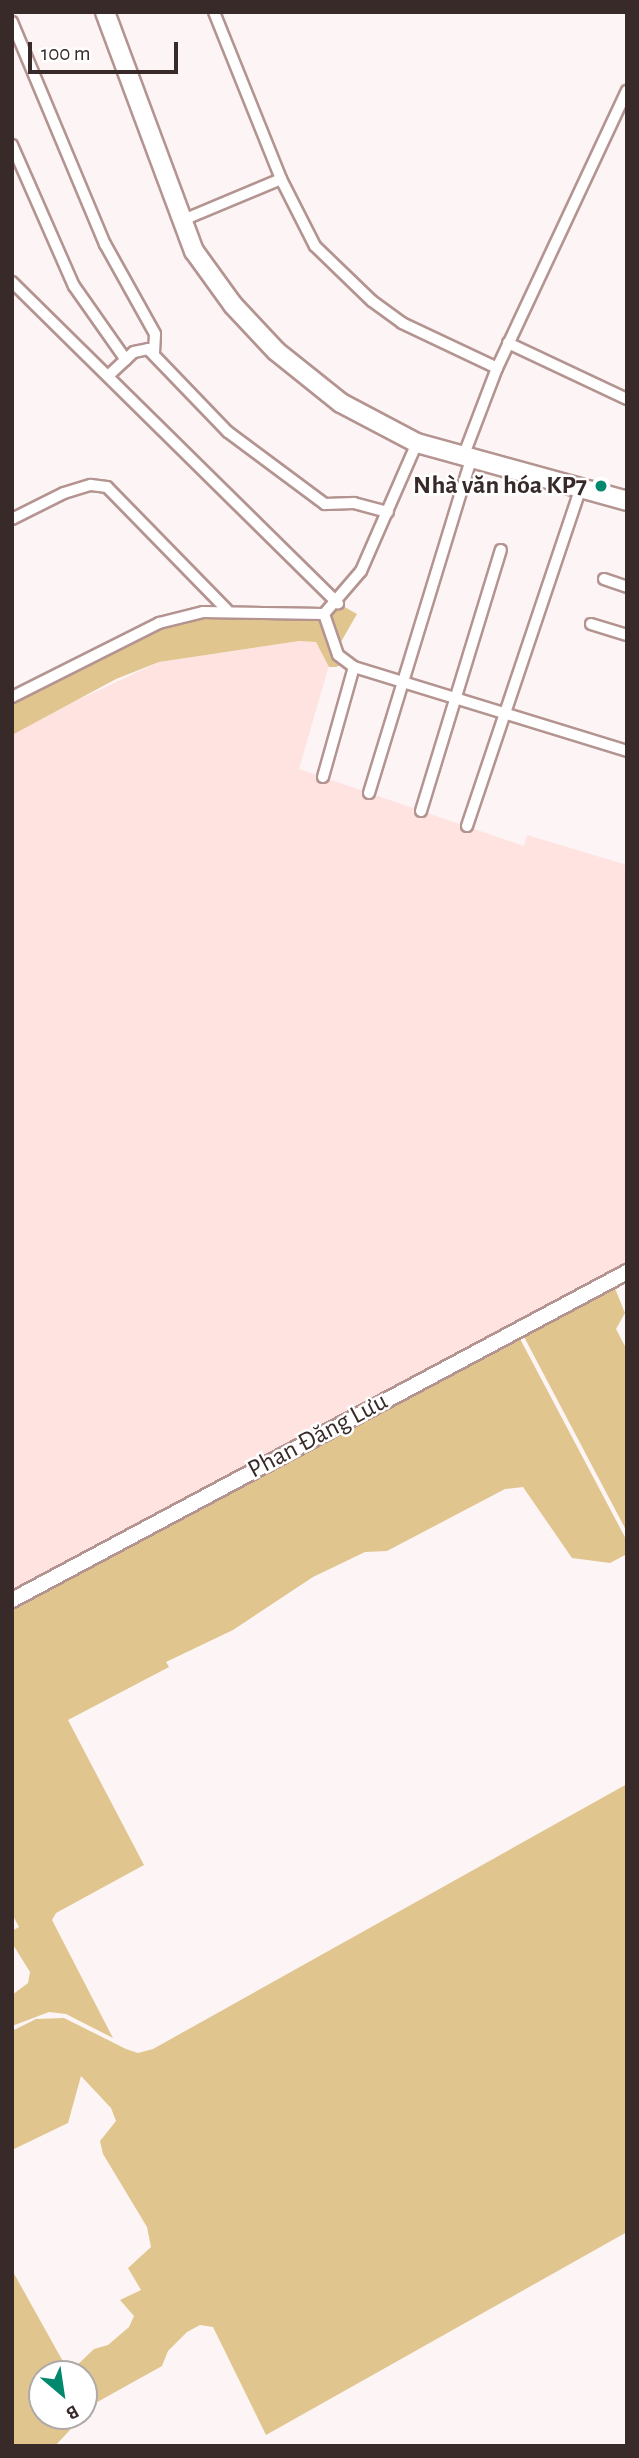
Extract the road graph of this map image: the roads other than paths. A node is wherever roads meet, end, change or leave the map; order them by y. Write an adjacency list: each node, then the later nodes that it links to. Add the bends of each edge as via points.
1 (105, 12): 7 (main road)
2 (214, 12): 6 (street)
3 (12, 22): 10 (street, via 105,244 155,334)
4 (627, 92): 9 (street)
5 (12, 145): 11 (street, via 74,286)
6 (281, 179): 7 (street); 12 (street, via 315,246 372,301 433,341)
7 (183, 220): 15 (main road, via 212,280 276,351 341,403)
8 (12, 282): 13 (street)
9 (508, 343): 12 (street); 14 (street)
10 (154, 352): 11 (street, via 141,350); 19 (street, via 228,432 325,504 354,503)
11 (126, 360): 13 (street)
12 (497, 368): 16 (street)
13 (108, 376): 24 (street)
14 (627, 399)
15 (417, 443): 16 (main road); 19 (street)
16 (467, 458): 17 (main road); 30 (street)
17 (581, 487): 18 (main road); 33 (street)
18 (627, 501)
19 (388, 513): 24 (street, via 361,571)
20 (12, 519): 25 (street, via 64,493 91,485 107,487)
21 (501, 550): 31 (street)
22 (604, 579): 23 (street)
23 (627, 587)
24 (338, 603): 26 (street)
25 (227, 610): 26 (street); 32 (street, via 159,623)
26 (324, 614): 29 (street, via 338,655)
27 (591, 624): 28 (street)
28 (627, 635)
29 (354, 667): 30 (street); 35 (street)
30 (402, 680): 31 (street); 36 (street)
31 (456, 696): 33 (street); 37 (street)
32 (12, 697)
33 (506, 712): 34 (street); 38 (street)
34 (627, 751)
35 (323, 777)
36 (369, 793)
37 (421, 811)
38 (467, 826)
39 (626, 1273): 40 (street, Phan Đăng Lưu)
40 (12, 1600)

